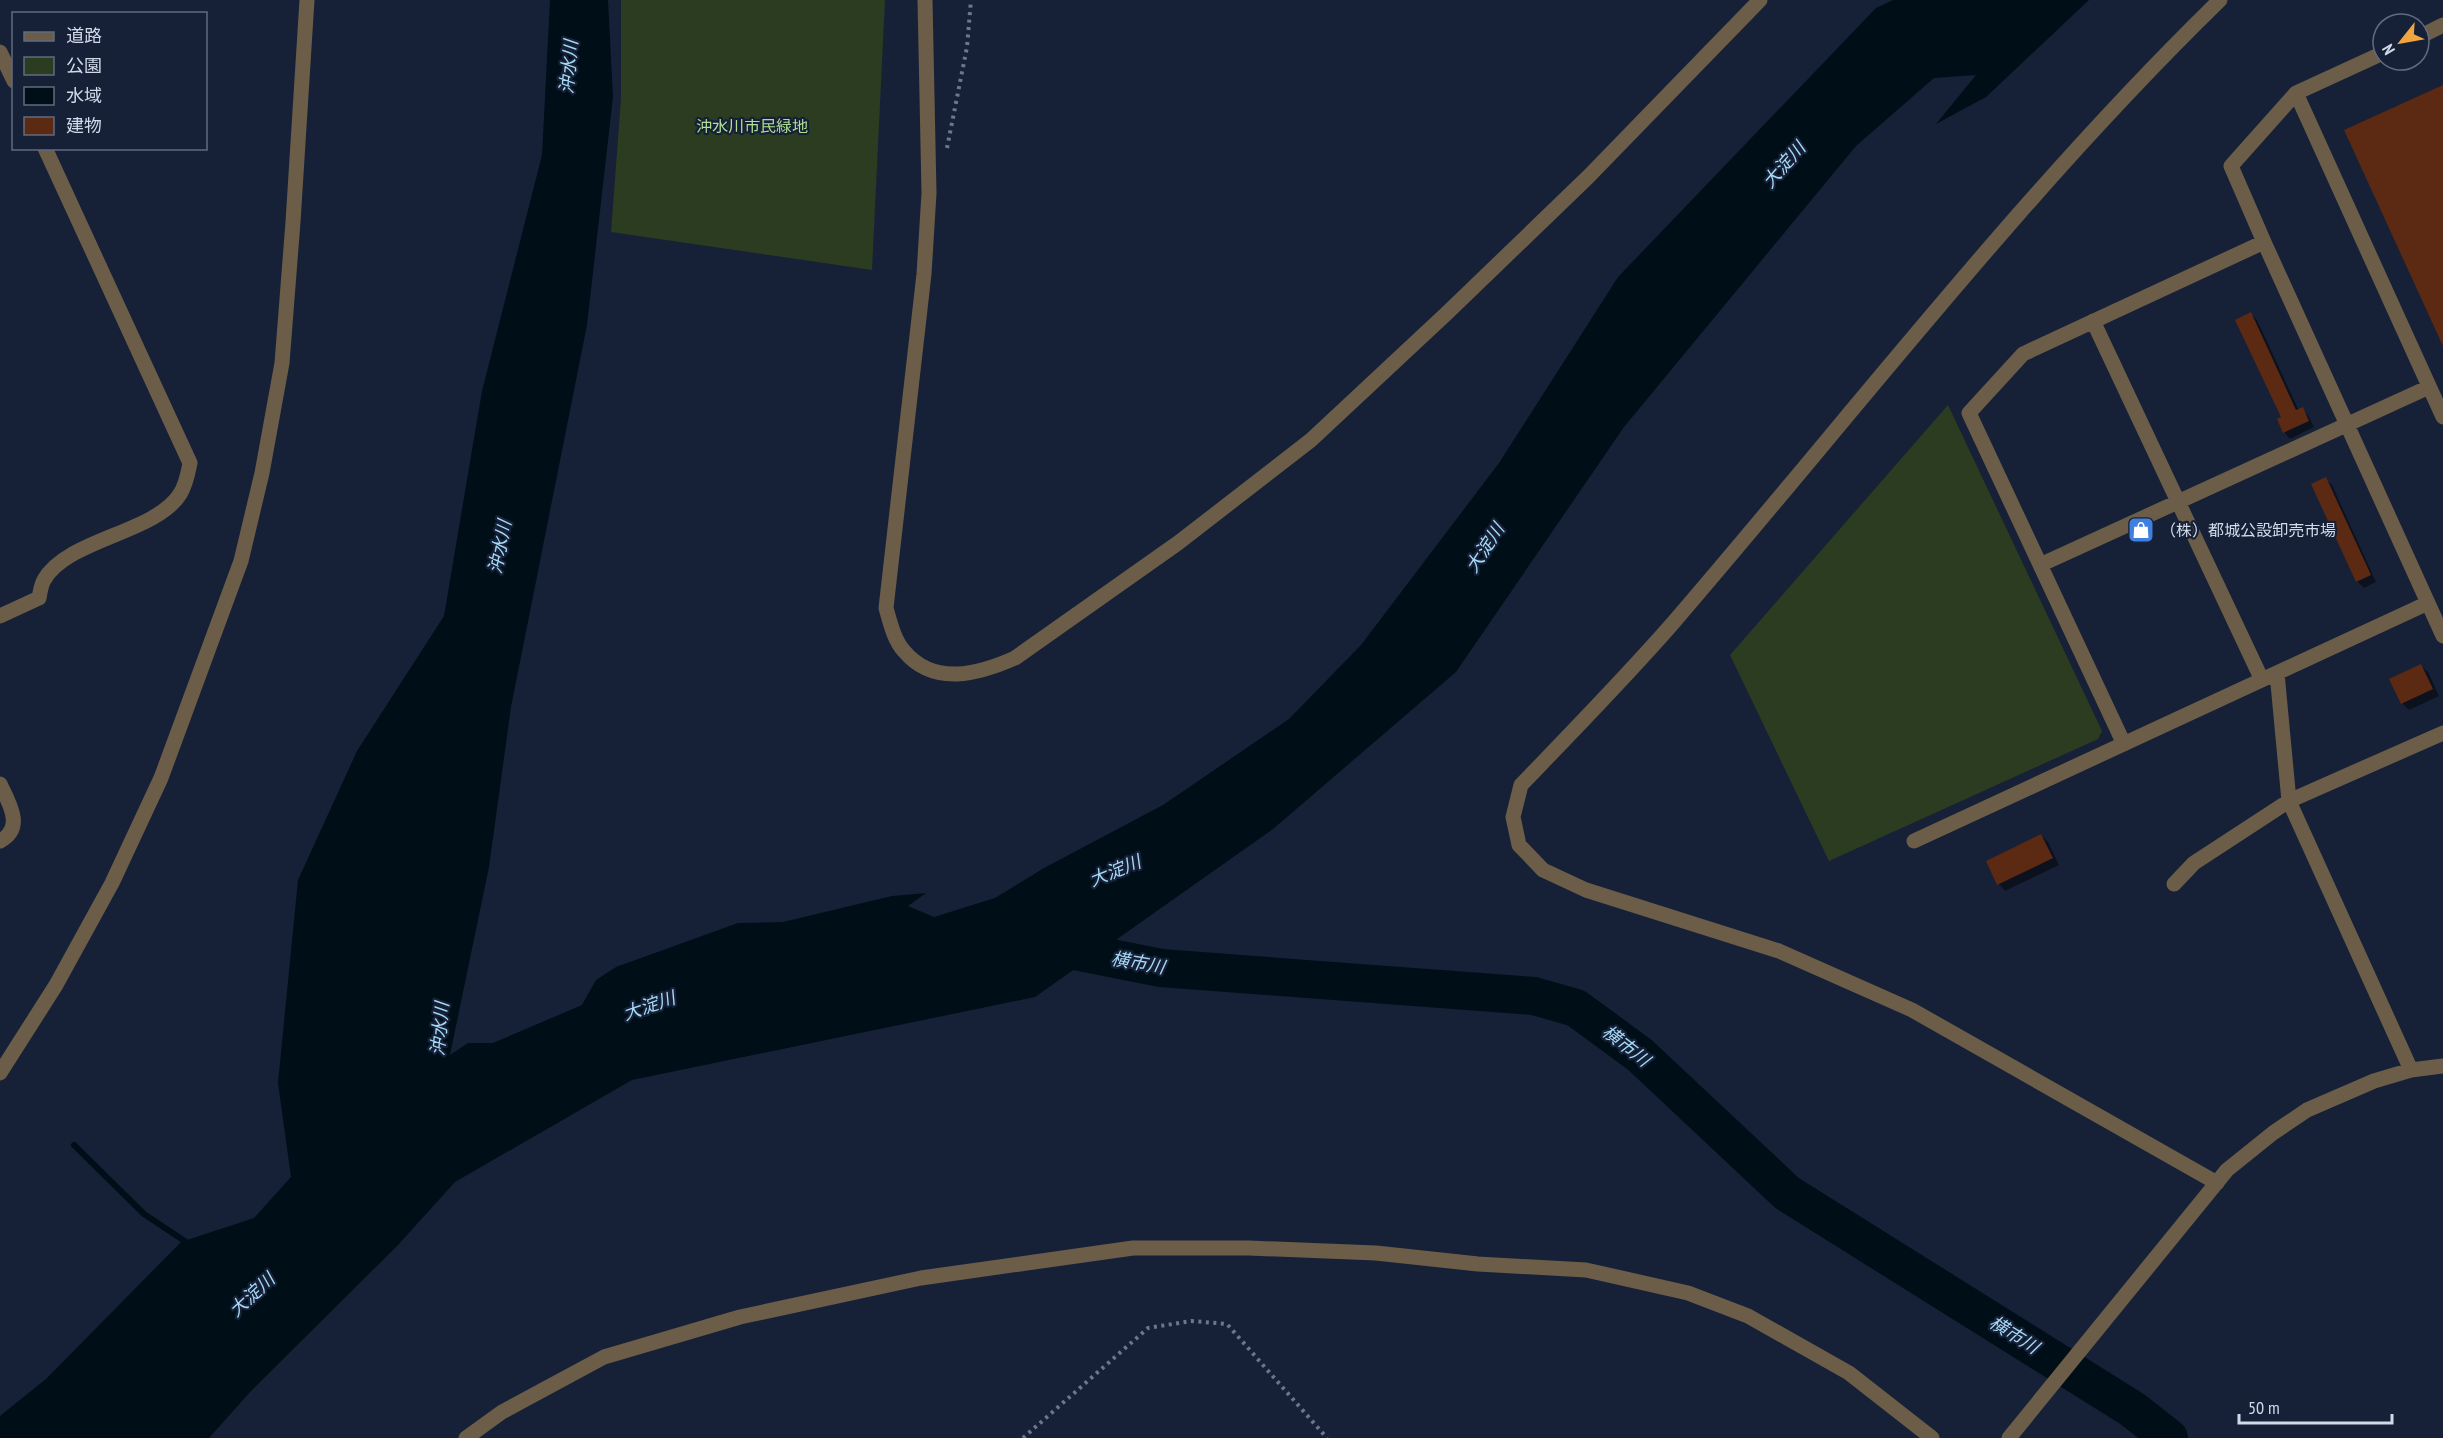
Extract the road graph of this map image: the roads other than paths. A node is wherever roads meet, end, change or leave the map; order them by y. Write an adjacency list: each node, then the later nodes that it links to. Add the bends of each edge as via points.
1 (307, 0): 31 (street, via 282,363 241,561 161,778 112,883 56,985)
2 (925, 0): 3 (street, via 929,193 926,251 886,608 903,651 922,666 961,675 1015,658 1178,543 1311,440 1588,177)
3 (1760, 0)
4 (2220, 0): 32 (street, via 2150,68 2051,178 1671,625 1521,786 1513,817 1519,845 1543,870 1586,890 1779,951 1912,1010)
5 (0, 52): 7 (street)
6 (2371, 59): 8 (street)
7 (12, 77)
8 (2296, 93): 10 (street, via 2232,166); 12 (street)
9 (46, 150): 18 (street, via 190,463 180,494 171,505 74,553 44,580 39,598)
10 (2264, 242): 11 (street); 14 (street)
11 (2093, 321): 15 (street); 16 (street, via 2023,354 1969,414)
12 (2429, 387): 13 (street); 14 (street)
13 (2443, 417)
14 (2346, 425): 15 (street); 17 (street)
15 (2178, 502): 16 (street); 21 (street)
16 (2040, 565): 23 (street)
17 (2428, 603): 19 (street); 20 (street)
18 (0, 616)
19 (2443, 636)
20 (2277, 673): 21 (street); 25 (street)
21 (2262, 680): 23 (street)
22 (2443, 733): 25 (street)
23 (2124, 744): 27 (street)
24 (0, 784): 26 (street, via 14,818 12,830)
25 (2289, 801): 28 (street, via 2194,863); 30 (street)
26 (0, 841)
27 (1914, 841)
28 (2174, 884)
29 (2443, 1066): 30 (street)
30 (2411, 1070): 32 (street, via 2374,1081 2307,1110 2263,1140)
31 (0, 1073)
32 (2217, 1183): 35 (street)
33 (466, 1438): 34 (street, via 502,1412 604,1357 740,1317 921,1278 1145,1248 1249,1248 1586,1270 1688,1293 1748,1316 1849,1373)
34 (1932, 1438)
35 (2009, 1438)

